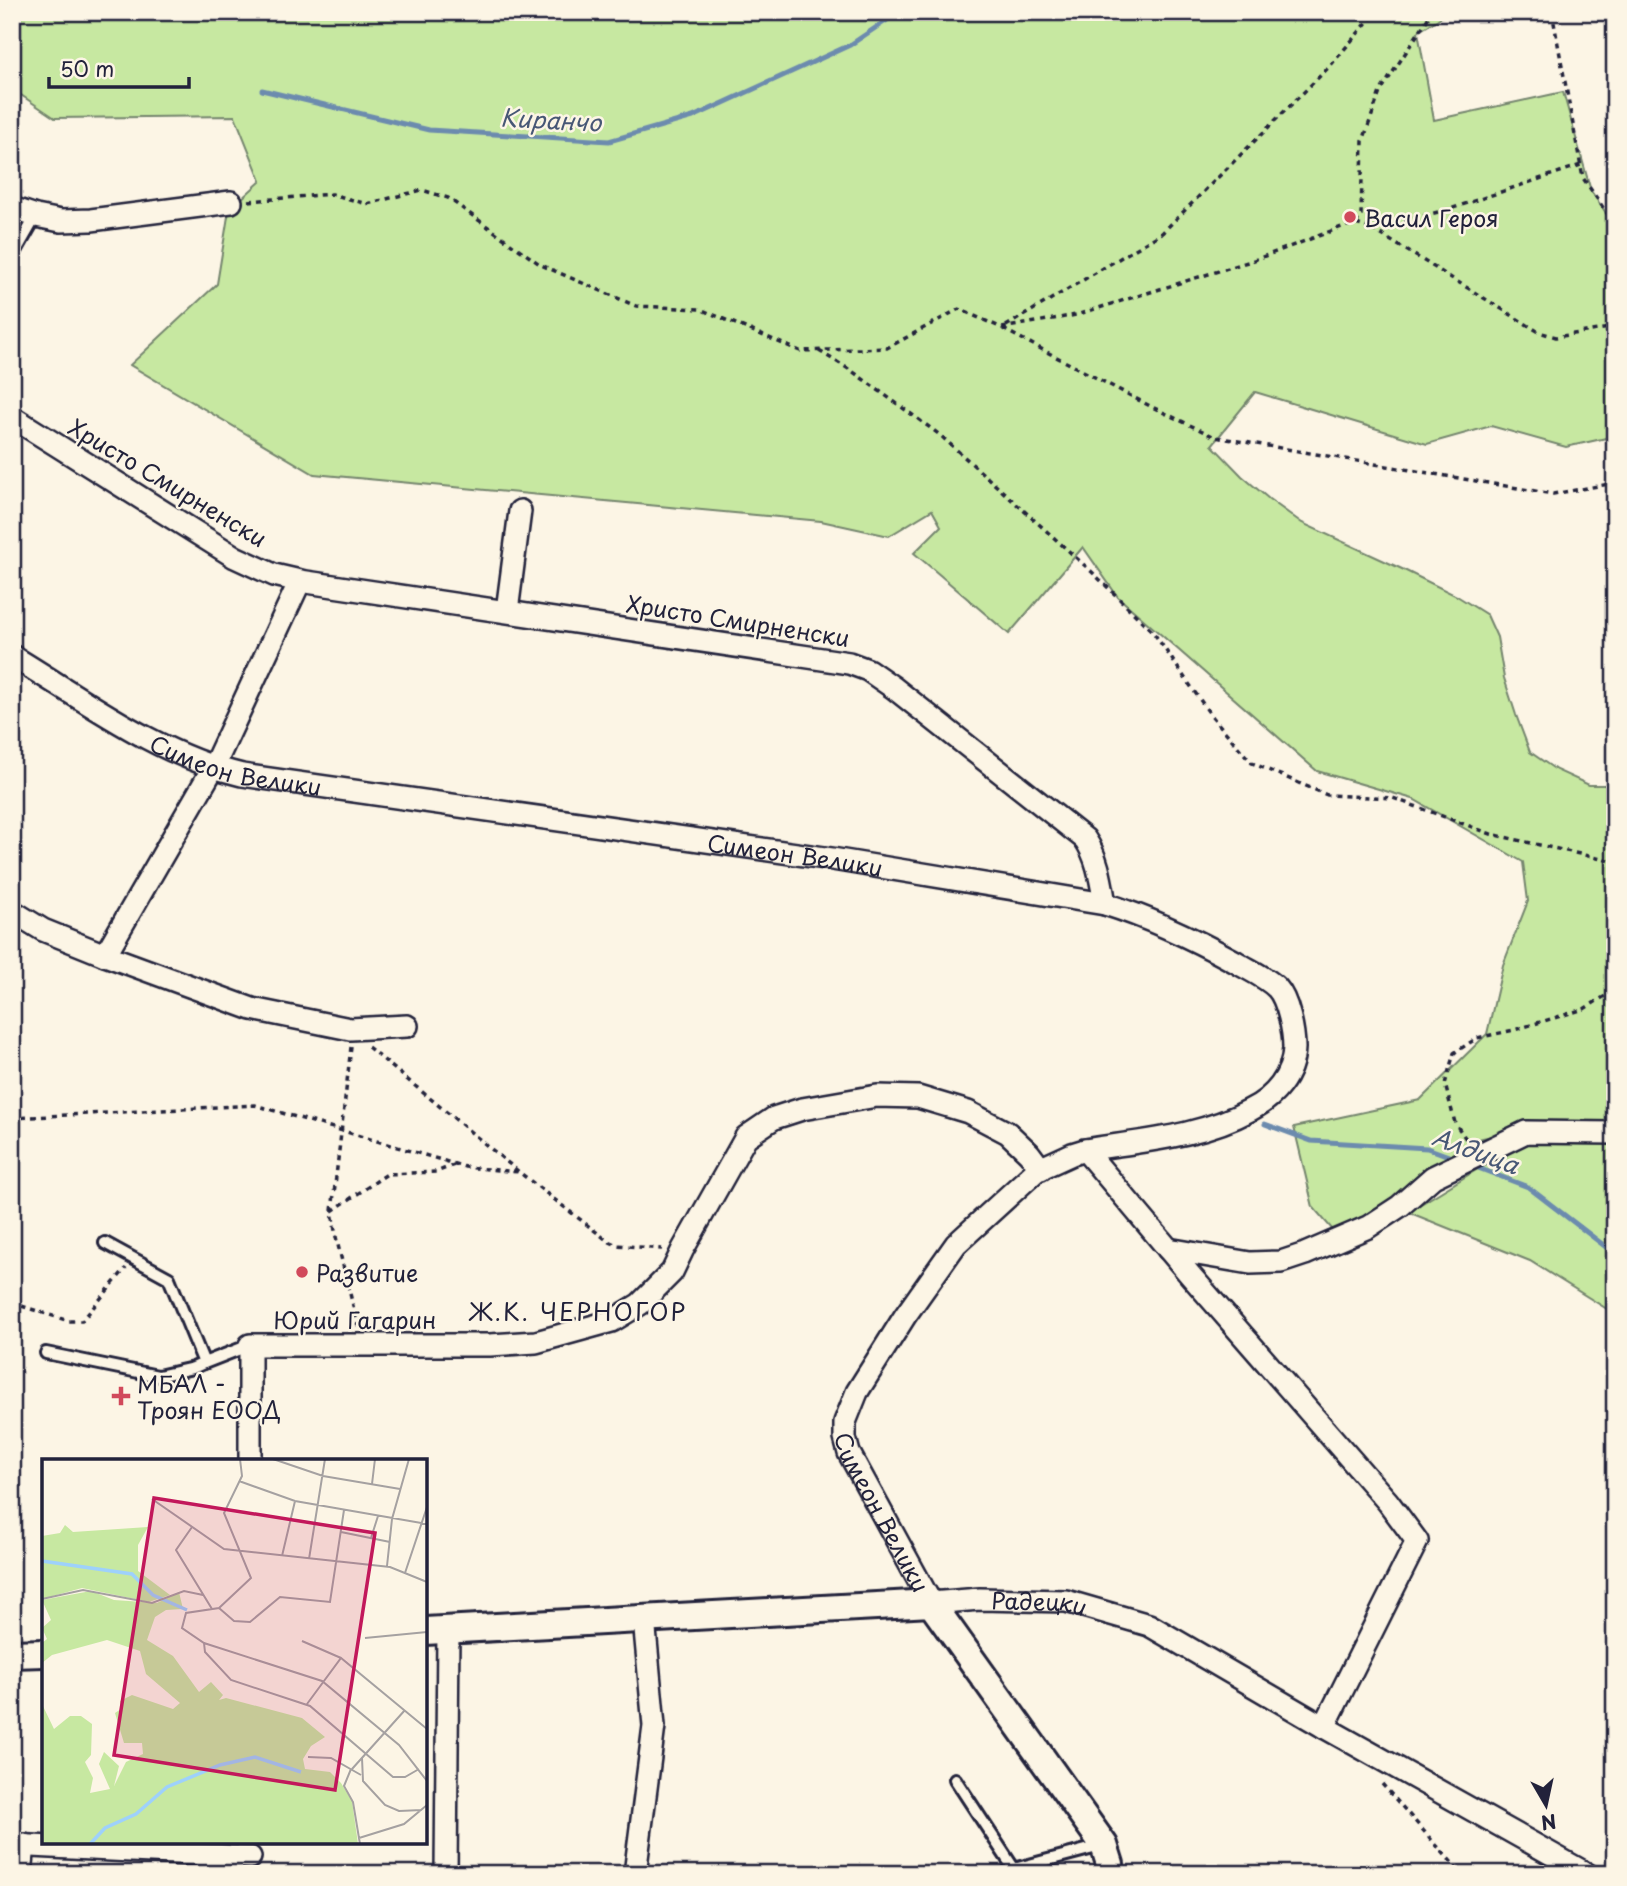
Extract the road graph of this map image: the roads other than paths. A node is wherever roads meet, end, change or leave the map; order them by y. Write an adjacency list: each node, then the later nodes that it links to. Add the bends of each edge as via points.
1 (231, 202): 3 (street, via 91,220)
2 (12, 208): 3 (street)
3 (36, 216): 4 (lane)
4 (12, 258)
5 (12, 417): 7 (street, Христо Смирненски, via 235,556 274,575)
6 (520, 511): 8 (street)
7 (300, 581): 8 (street, Христо Смирненски); 10 (street)
8 (507, 611): 11 (street, Христо Смирненски, via 849,663 868,670 1073,827 1093,850)
9 (12, 656): 10 (street, Симеон Велики, via 137,733)
10 (213, 768): 11 (street, Симеон Велики); 13 (street)
11 (1105, 904): 16 (street, Симеон Велики, via 1223,955 1278,989 1294,1032 1293,1056 1286,1079 1252,1110 1204,1129)
12 (15, 915): 13 (street)
13 (105, 955): 14 (street, via 252,1009 351,1032)
14 (407, 1026)
15 (1615, 1133): 19 (street, via 1526,1132 1433,1177 1368,1227 1281,1262 1250,1263)
16 (1085, 1150): 17 (street, Симеон Велики); 19 (street)
17 (1041, 1169): 20 (street, Юрий Гагарин, via 1008,1133 968,1112 918,1097 877,1096 803,1109 774,1118 746,1137 672,1272 640,1304 612,1321 536,1342 491,1345); 24 (street, Симеон Велики, via 956,1244 857,1392 845,1422 849,1453)
18 (104, 1243): 22 (lane, via 169,1278)
19 (1168, 1249): 29 (street, via 1416,1541)
20 (250, 1345): 22 (lane); 23 (street)
21 (46, 1353): 22 (lane, via 158,1376)
22 (204, 1363)
23 (250, 1459)
24 (931, 1602): 25 (street, Радецки); 29 (street, Радецки, via 1066,1601 1149,1625); 32 (street, Симеон Велики)
25 (644, 1619): 26 (street, Радецки); 37 (street, via 654,1726)
26 (437, 1630): 36 (street)
27 (42, 1653): 28 (street)
28 (12, 1654)
29 (1324, 1727): 39 (street, Радецки)
30 (955, 1779): 34 (lane)
31 (18, 1845): 33 (street); 35 (street)
32 (1104, 1845): 34 (lane); 38 (street, Симеон Велики)
33 (250, 1858)
34 (1014, 1871)
35 (20, 1874)
36 (446, 1874)
37 (635, 1874)
38 (1110, 1874)
39 (1587, 1874)

